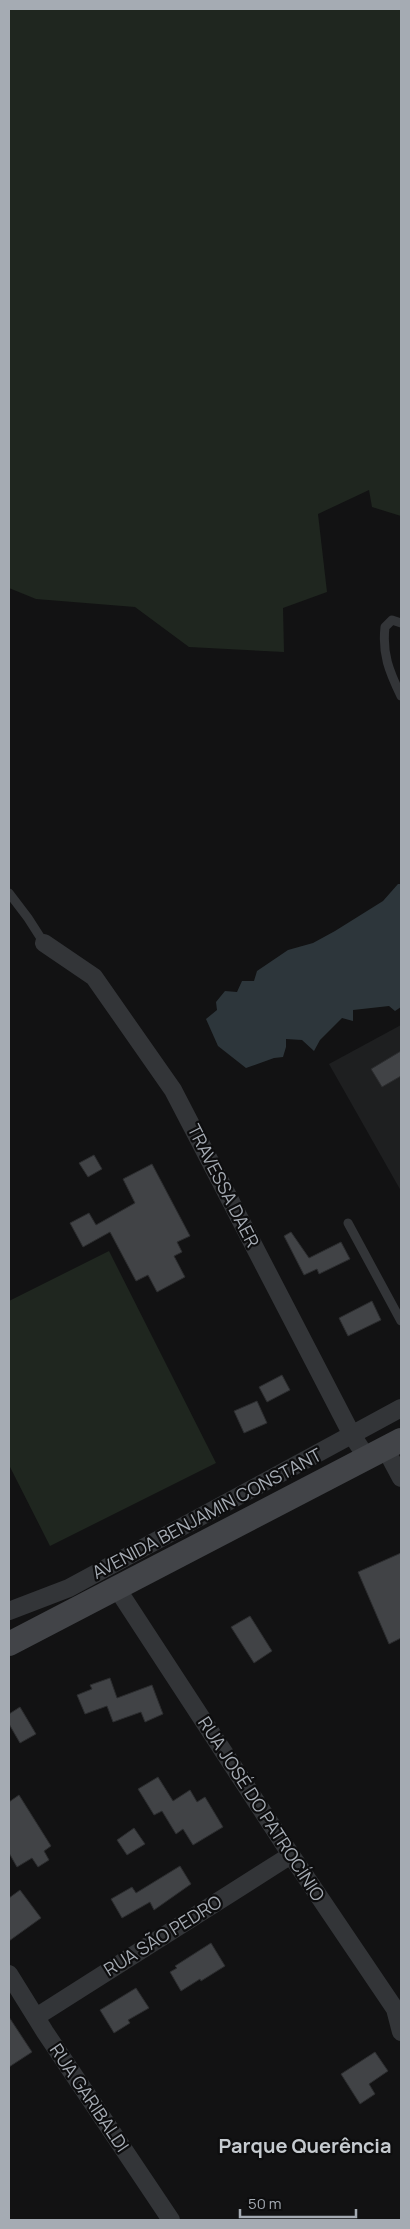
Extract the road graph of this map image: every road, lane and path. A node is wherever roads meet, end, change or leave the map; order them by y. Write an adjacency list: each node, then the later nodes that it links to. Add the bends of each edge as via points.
1 (401, 623): 2 (lane, via 392,620 385,627 383,645)
2 (401, 696)
3 (9, 893): 4 (lane)
4 (44, 943): 8 (street, TRAVESSA DAER, via 94,977 173,1090)
5 (348, 1223): 6 (lane)
6 (401, 1321)
7 (401, 1408): 8 (street, AVENIDA BENJAMIN CONSTANT)
8 (352, 1435): 9 (street, TRAVESSA DAER); 12 (street, AVENIDA BENJAMIN CONSTANT, via 69,1588)
9 (384, 1449): 10 (street, TRAVESSA DAER); 11 (main road, AVENIDA BENJAMIN CONSTANT)
10 (401, 1478)
11 (116, 1587): 13 (main road, AVENIDA BENJAMIN CONSTANT); 15 (street, RUA JOSÉ DO PATROCÍNIO)
12 (10, 1609): 13 (street)
13 (41, 1625): 14 (main road, AVENIDA BENJAMIN CONSTANT)
14 (9, 1644)
15 (291, 1855): 17 (street, RUA SÃO PEDRO); 18 (street, RUA JOSÉ DO PATROCÍNIO, via 395,2009)
16 (9, 1974): 17 (street, RUA GARIBALDI)
17 (36, 2017): 19 (street, RUA GARIBALDI)
18 (401, 2032)
19 (171, 2220)

